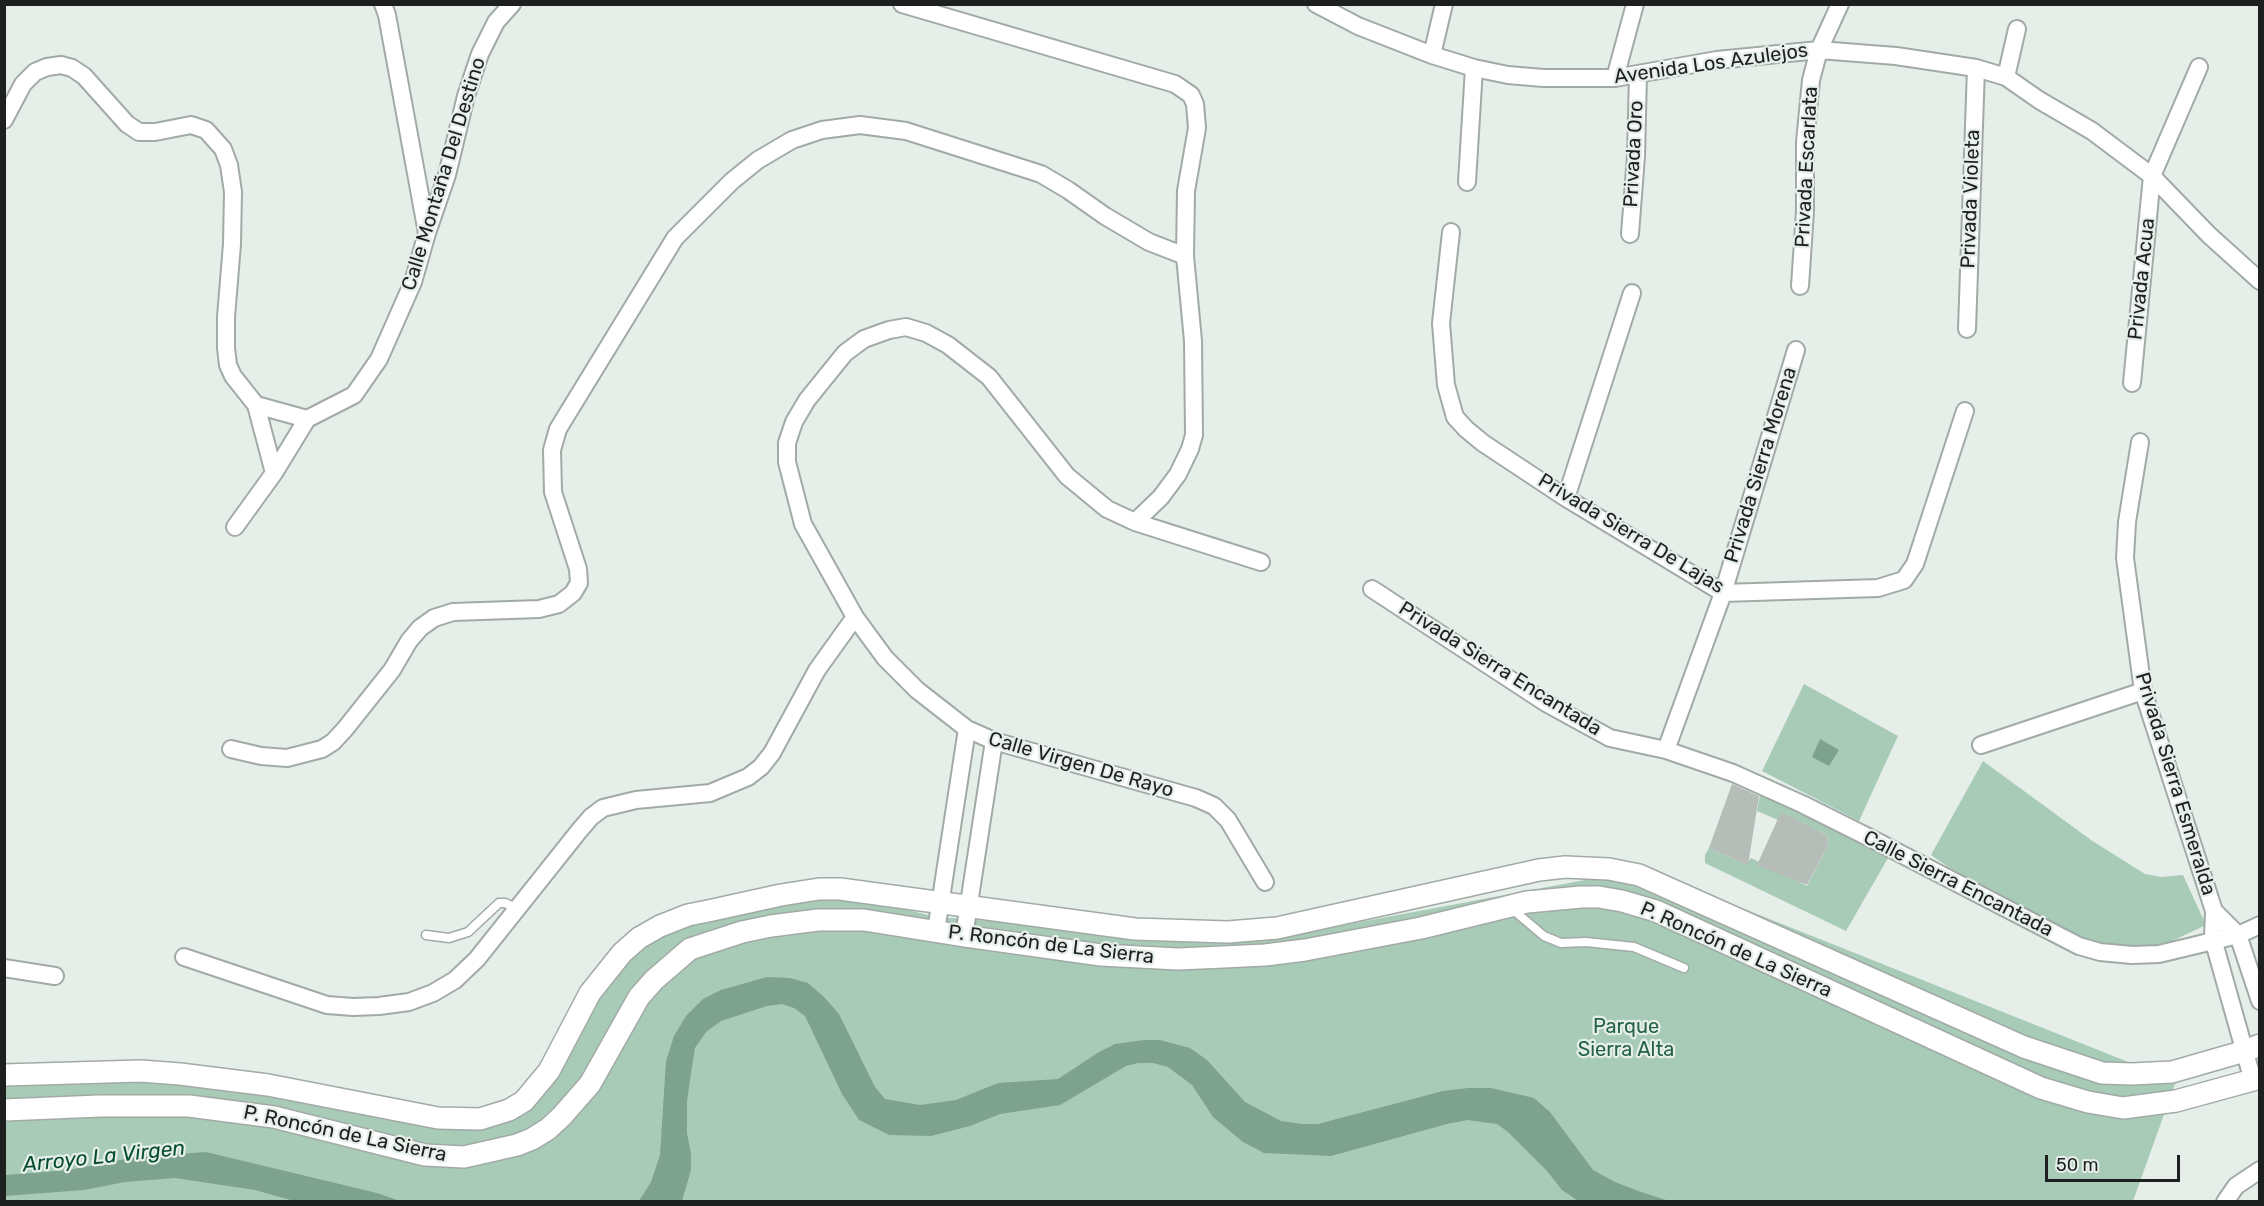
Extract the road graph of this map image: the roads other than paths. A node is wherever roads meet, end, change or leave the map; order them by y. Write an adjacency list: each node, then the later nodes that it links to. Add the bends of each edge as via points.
1 (383, 4): 21 (street)
2 (512, 4): 21 (street, Calle Montaña Del Destino, via 496,22 480,54)
3 (902, 4): 23 (street, via 1175,84 1191,95 1197,138 1186,191)
4 (1316, 4): 10 (street, Avenida Los Azulejos, via 1358,26)
5 (1444, 4): 10 (street)
6 (1635, 4): 16 (street)
7 (1840, 4): 9 (street, Privada Escarlata)
8 (2017, 29): 15 (street)
9 (1819, 50): 13 (street, Avenida Los Azulejos); 14 (street, Avenida Los Azulejos, via 1718,60); 25 (street, Privada Escarlata, via 1811,80 1805,142)
10 (1432, 55): 12 (street, Avenida Los Azulejos)
11 (2199, 67): 18 (street, Privada Acua)
12 (1474, 68): 16 (street, Avenida Los Azulejos, via 1543,78); 19 (street)
13 (1976, 68): 15 (street, Avenida Los Azulejos); 27 (street, Privada Violeta)
14 (1638, 75): 16 (street, Avenida Los Azulejos); 22 (street, Privada Oro)
15 (2006, 77): 18 (street, Avenida Los Azulejos, via 2092,131)
16 (1615, 78)
17 (4, 120): 30 (street, via 23,84 35,72 61,66 84,76 138,132 191,125 206,130 223,149 233,192 225,317 228,365)
18 (2152, 176): 24 (street, Avenida Los Azulejos); 29 (street, Privada Acua)
19 (1467, 182)
20 (1451, 232): 35 (street, Privada Sierra De Lajas, via 1441,323 1446,385 1455,417 1483,443)
21 (427, 233): 32 (street, Calle Montaña Del Destino, via 413,282 379,358 354,395)
22 (1630, 234)
23 (1185, 256): 36 (street, via 1194,341 1194,435 1178,474); 46 (street, via 1149,242 1041,174 906,131 860,125 822,130 792,140 758,159 675,238 558,429 552,450 553,492 578,569 579,583 573,593 559,604 539,609 453,612 434,618 409,641 392,670 345,729 322,749 287,758)
24 (2259, 281)
25 (1800, 286)
26 (1632, 293): 35 (street)
27 (1967, 329)
28 (1796, 350): 40 (street, Privada Sierra Morena)
29 (2132, 383)
30 (256, 405): 32 (street); 34 (street)
31 (1965, 411): 40 (street, Privada Sierra De Lajas, via 1915,564 1904,580 1878,588)
32 (307, 419): 34 (street)
33 (2140, 442): 42 (street, Privada Sierra Esmeralda, via 2125,558)
34 (274, 473): 37 (street)
35 (1566, 498): 40 (street, Privada Sierra De Lajas)
36 (1135, 522): 38 (street, Calle Virgen De Rayo); 41 (street, Calle Virgen De Rayo, via 1107,509 1067,476 989,377 948,345 906,327 889,330 864,339 845,353 807,400 788,443 787,462 803,524)
37 (235, 527)
38 (1261, 562)
39 (1372, 589): 47 (street, Privada Sierra Encantada, via 1580,723 1610,738)
40 (1723, 593): 47 (street, Privada Sierra Morena)
41 (855, 617): 43 (street, Calle Virgen De Rayo, via 885,658 917,690); 53 (street, via 817,670 761,767 710,793 636,800 603,808 579,831)
42 (2143, 691): 45 (street); 54 (street, Privada Sierra Esmeralda)
43 (967, 729): 44 (street, Calle Virgen De Rayo); 50 (street)
44 (994, 741): 48 (street, Calle Virgen De Rayo, via 1214,806 1233,827); 52 (street)
45 (1981, 745)
46 (231, 749)
47 (1666, 750): 61 (street, Calle Sierra Encantada, via 1733,773 1803,804 2079,946 2100,952 2150,955)
48 (1265, 882)
49 (1457, 888): 52 (street, P. Roncón de La Sierra, via 1276,928 1228,932 1135,929); 55 (street); 67 (street, P. Roncón de La Sierra, via 1565,867 1639,875 2024,1047 2102,1073 2172,1072)
50 (941, 902): 52 (street, P. Roncón de La Sierra); 57 (street); 68 (street, P. Roncón de La Sierra, via 819,889 698,913 660,926 639,939 604,974 586,999 549,1071 529,1095 508,1110 480,1119 438,1118 268,1085 180,1074 119,1071)
51 (1510, 906): 55 (street, P. Roncón de La Sierra); 64 (lane, via 1544,936 1561,943 1634,947); 69 (street, P. Roncón de La Sierra, via 1599,897 1656,911 2041,1088 2088,1102 2123,1107 2176,1101)
52 (969, 907): 60 (street)
53 (518, 909): 58 (lane, via 499,903 468,932 449,938); 62 (street, via 455,980 409,1002 327,1005)
54 (2214, 911): 59 (street, Privada Sierra Esmeralda); 61 (street, Privada Sierra Esmeralda)
55 (1464, 918): 60 (street, P. Roncón de La Sierra, via 1305,950 1200,958 1101,955)
56 (2259, 925): 59 (street, Calle Sierra Encantada)
57 (936, 931): 60 (street, P. Roncón de La Sierra); 70 (street, P. Roncón de La Sierra, via 864,920 818,920 742,932 690,949 639,997 590,1084 562,1116 532,1139 482,1155 426,1155 274,1117 189,1106)
58 (426, 935)
59 (2238, 935): 61 (street, Calle Sierra Encantada); 66 (street)
60 (964, 936)
61 (2213, 939): 67 (street, Privada Sierra Esmeralda)
62 (184, 957)
63 (4, 968): 65 (street)
64 (1684, 968)
65 (55, 976)
66 (2259, 1001)
67 (2252, 1048): 69 (street, Privada Sierra Esmeralda)
68 (4, 1076)
69 (2256, 1080)
70 (4, 1110)
71 (2259, 1170): 72 (street, via 2236,1186)
72 (2225, 1202)

